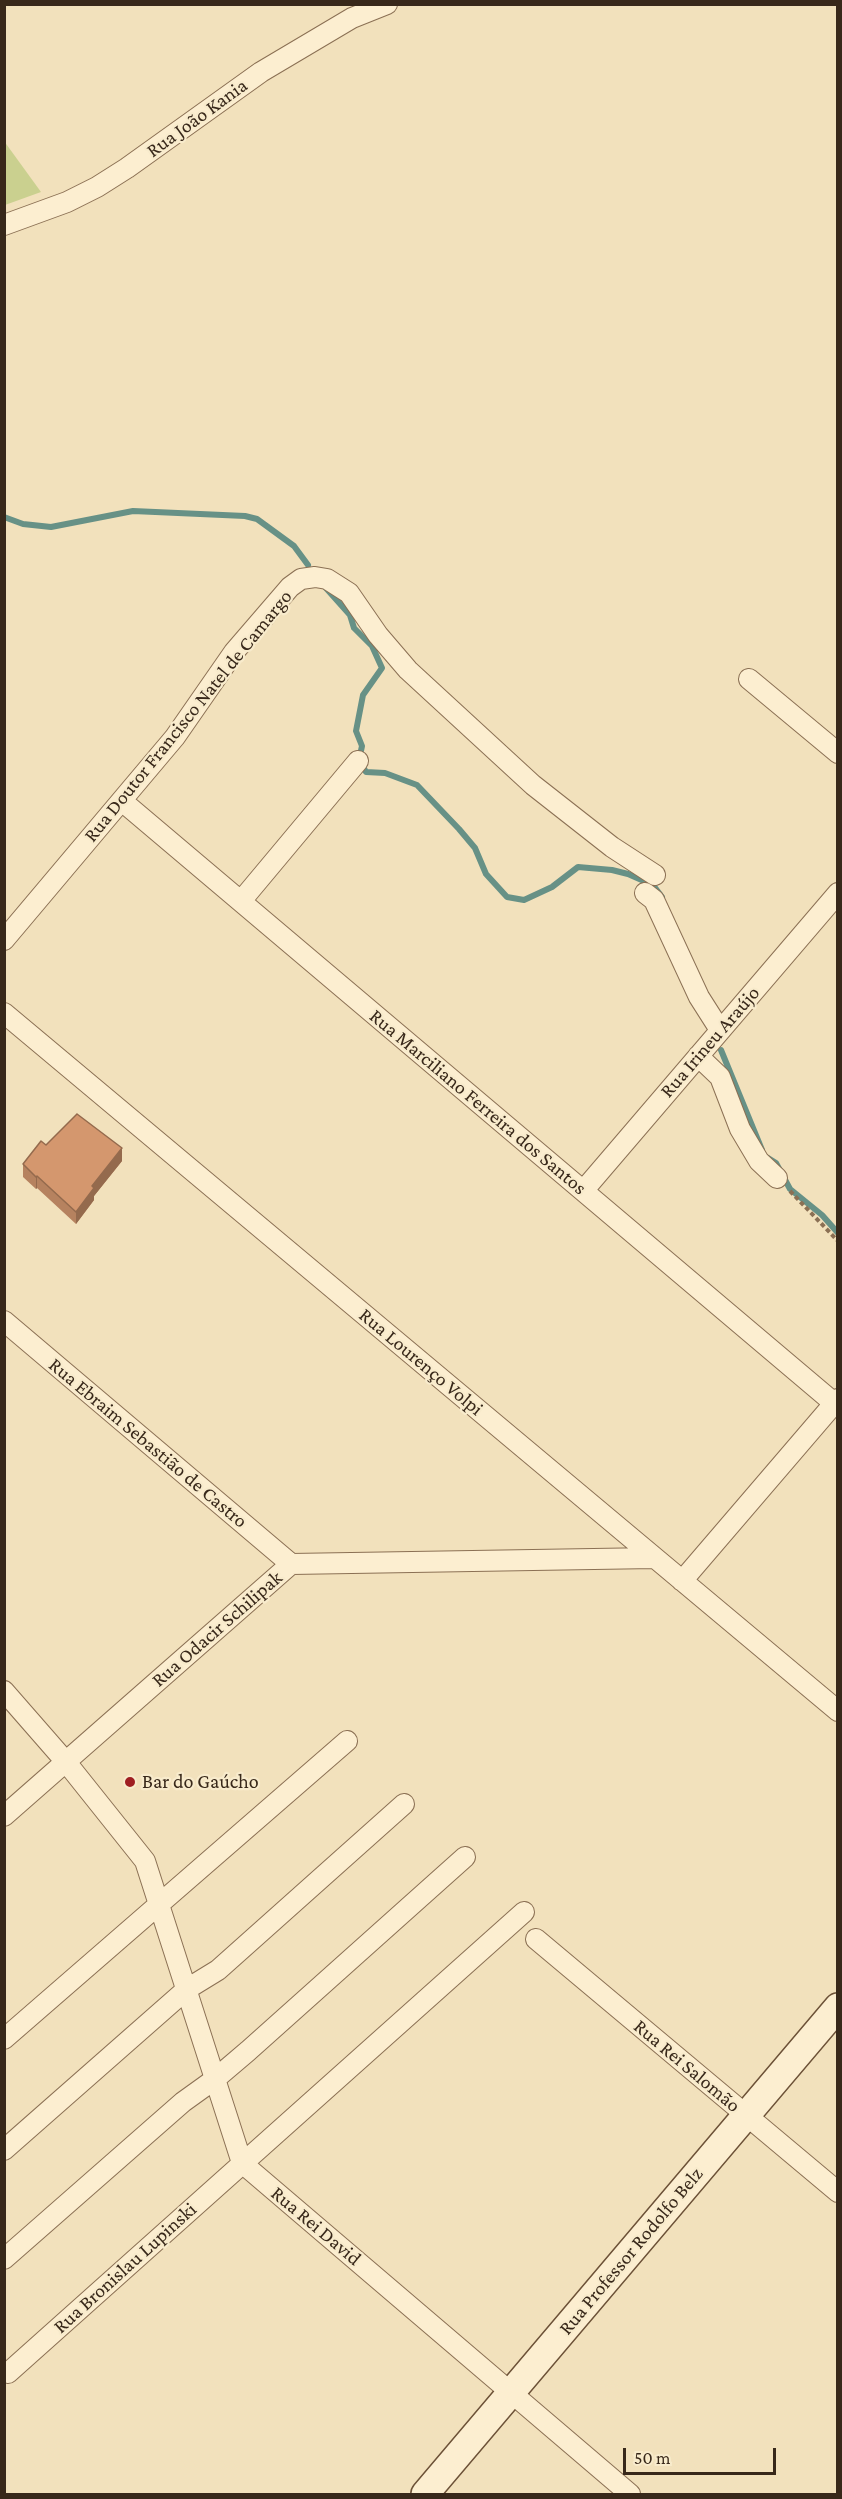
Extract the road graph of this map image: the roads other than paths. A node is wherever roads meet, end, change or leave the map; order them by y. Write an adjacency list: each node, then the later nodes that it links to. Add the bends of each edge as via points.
1 (387, 4): 2 (street, Rua João Kania, via 352,18 270,66 97,187 49,210)
2 (4, 225)
3 (749, 679): 4 (street)
4 (837, 753)
5 (358, 761): 10 (street)
6 (122, 801): 7 (street, Rua Doutor Francisco Natel de Camargo, via 175,738 234,652 290,587 301,579 315,577 327,579 349,593 401,663 525,777 612,847); 10 (street, Rua Marciliano Ferreira dos Santos); 11 (street, Rua Doutor Francisco Natel de Camargo)
7 (655, 875)
8 (645, 893): 13 (street, via 654,900 699,997)
9 (837, 893): 13 (street, Rua Irineu Araújo)
10 (241, 901): 16 (street, Rua Marciliano Ferreira dos Santos)
11 (4, 940)
12 (4, 1014): 19 (street, Rua Lourenço Volpi)
13 (720, 1030): 14 (street, Rua Irineu Araújo)
14 (698, 1056): 15 (street, via 720,1077 740,1129 759,1161); 16 (street, Rua Irineu Araújo)
15 (777, 1178)
16 (583, 1191): 18 (street, Rua Marciliano Ferreira dos Santos)
17 (4, 1322): 20 (street, Rua Ebraim Sebastião de Castro)
18 (836, 1401): 21 (street)
19 (654, 1558): 20 (street, Rua Odacir Schilipak); 21 (street, Rua Lourenço Volpi)
20 (291, 1564): 25 (street, Rua Odacir Schilipak)
21 (682, 1581): 23 (street, Rua Lourenço Volpi)
22 (4, 1691): 25 (street)
23 (837, 1711)
24 (347, 1741): 29 (street)
25 (66, 1761): 27 (street, Rua Odacir Schilipak); 29 (street, via 145,1861)
26 (404, 1804): 32 (street, via 218,1970)
27 (4, 1816)
28 (465, 1857): 35 (street)
29 (159, 1904): 32 (street); 34 (street)
30 (524, 1912): 38 (street, Rua Bronislau Lupinski)
31 (536, 1939): 36 (street, Rua Rei Salomão)
32 (187, 1989): 35 (street); 37 (street)
33 (837, 2007): 36 (street, Rua Professor Rodolfo Belz)
34 (4, 2039)
35 (215, 2079): 38 (street); 40 (street, via 183,2102)
36 (746, 2115): 39 (street, Rua Rei Salomão); 42 (street, Rua Professor Rodolfo Belz)
37 (4, 2150)
38 (242, 2163): 41 (street, Rua Bronislau Lupinski); 42 (street, Rua Rei David)
39 (837, 2192)
40 (4, 2259)
41 (8, 2373)
42 (511, 2392): 43 (street, Rua Professor Rodolfo Belz); 44 (street, Rua Rei David)
43 (424, 2494)
44 (630, 2494)

